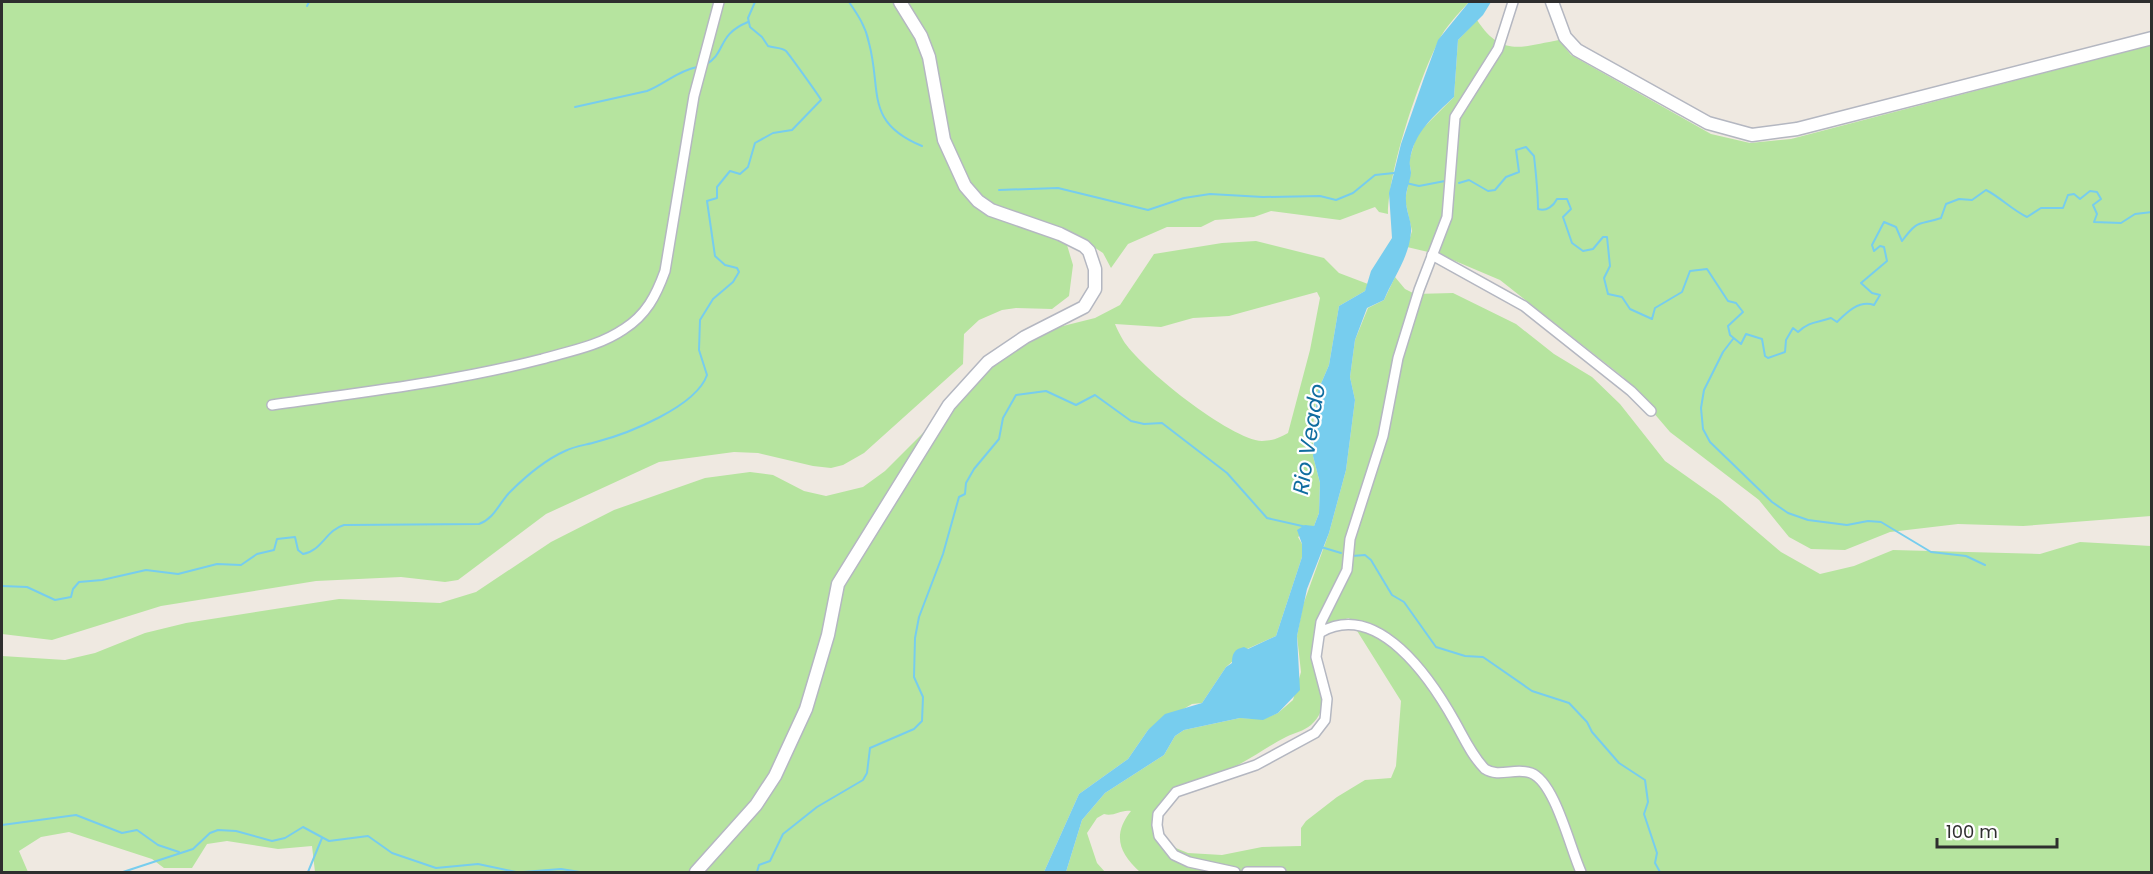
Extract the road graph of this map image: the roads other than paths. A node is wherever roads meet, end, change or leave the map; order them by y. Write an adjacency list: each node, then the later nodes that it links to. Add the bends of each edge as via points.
1 (719, 2): 7 (street, via 694,96 665,271 658,292 639,317 594,345 532,361 455,379)
2 (900, 2): 10 (street, via 929,57 944,140 965,186 991,210 1084,246 1095,269 1095,289 1084,307 1025,337 988,362 949,405 838,584 806,709 775,776 756,805)
3 (1513, 2): 6 (street, via 1498,50 1455,117 1449,206)
4 (1552, 2): 5 (street, via 1565,37 1577,50 1708,123 1752,135 1797,129)
5 (2151, 38)
6 (1432, 255): 8 (street, via 1533,312); 9 (street, via 1398,357 1383,436 1350,539 1347,570 1327,607)
7 (272, 405)
8 (1651, 411)
9 (1321, 632): 11 (street, via 1316,657 1327,708 1320,728 1246,769 1176,792 1158,814 1159,836 1174,855); 14 (street, via 1356,623 1383,635 1430,681 1485,769 1497,773 1524,771 1540,779 1554,800)
10 (696, 873)
11 (1235, 873)
12 (1247, 873): 13 (street)
13 (1281, 873)
14 (1581, 873)

